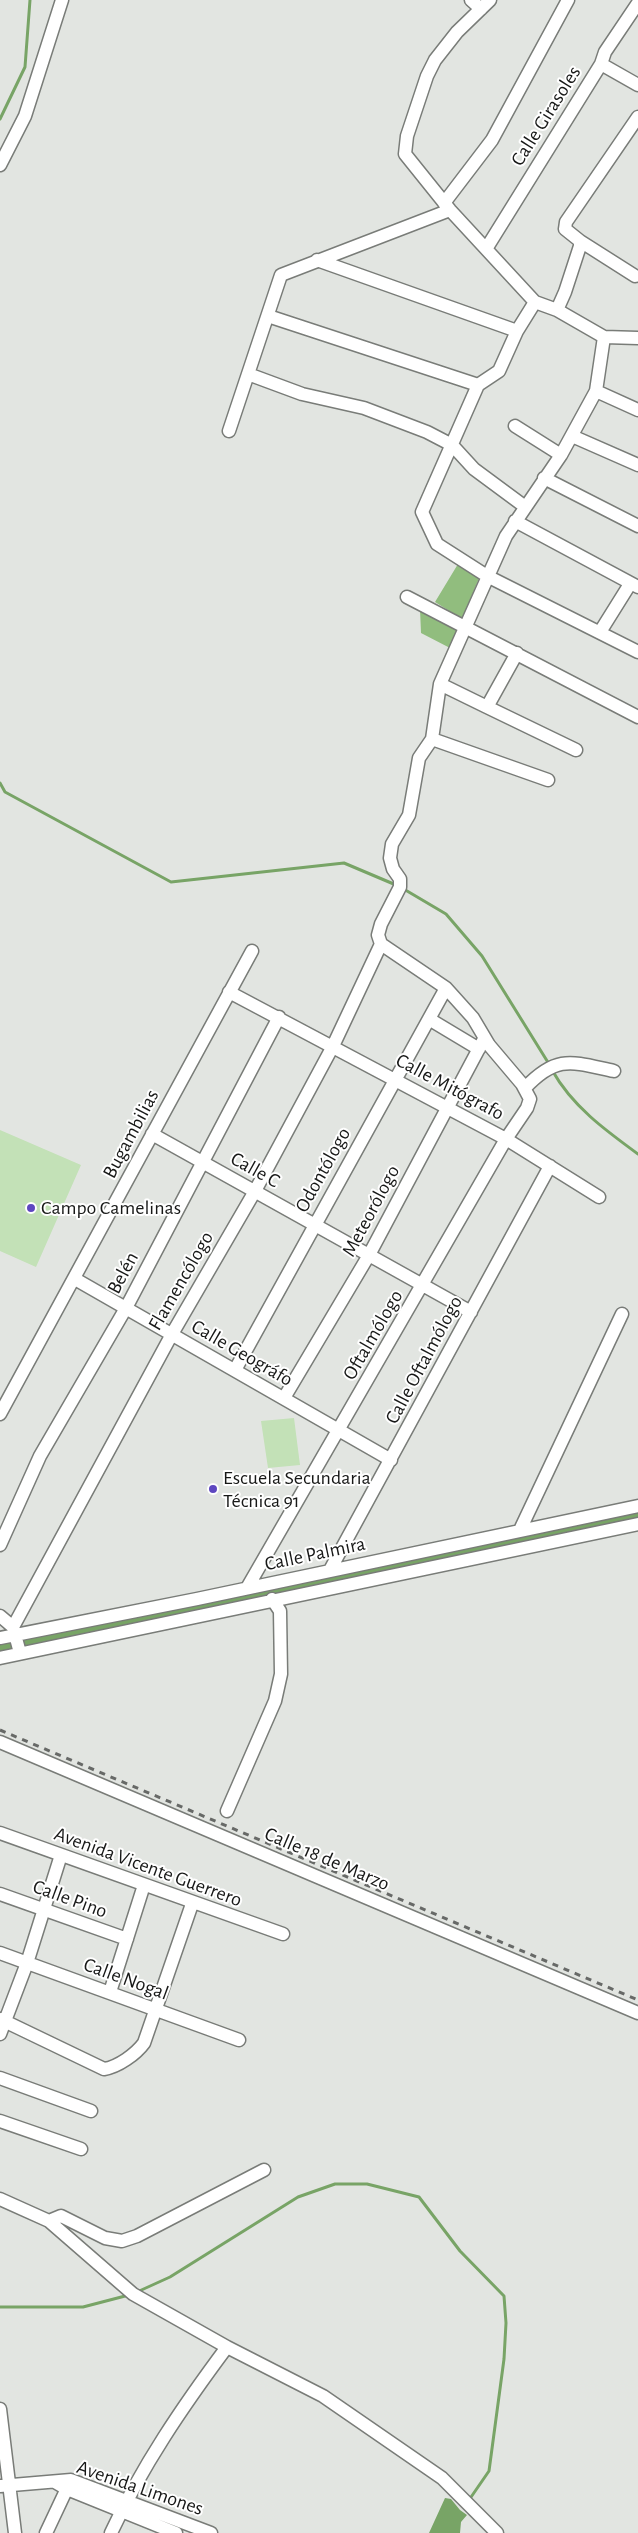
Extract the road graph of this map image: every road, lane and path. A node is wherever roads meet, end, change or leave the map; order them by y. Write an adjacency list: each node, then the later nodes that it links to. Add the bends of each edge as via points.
1 (62, 0): 9 (street, via 24,116)
2 (471, 0): 5 (street)
3 (568, 0): 10 (street, via 492,140)
4 (638, 3): 6 (street, Calle Girasoles, via 605,52)
5 (486, 4): 10 (street, via 457,32 435,60 407,136 405,154)
6 (601, 64): 7 (street); 12 (street, Calle Girasoles)
7 (638, 85)
8 (638, 117): 11 (street, via 566,222 565,229)
9 (0, 164)
10 (447, 206): 12 (street); 13 (street)
11 (580, 240): 14 (street); 16 (street, via 568,285)
12 (486, 250): 15 (street)
13 (317, 260): 17 (street, via 281,275); 18 (street)
14 (636, 276)
15 (535, 302): 16 (street); 18 (street)
16 (556, 310): 19 (street)
17 (268, 316): 21 (street); 22 (street)
18 (517, 331): 22 (street, via 499,371)
19 (604, 337): 20 (street); 23 (street)
20 (638, 338)
21 (248, 374): 26 (street); 28 (street, via 302,394 364,408)
22 (478, 385): 28 (street)
23 (596, 391): 24 (street); 27 (street)
24 (638, 410)
25 (515, 426): 29 (street)
26 (229, 431)
27 (572, 436): 29 (street); 30 (street)
28 (452, 445): 32 (street, via 474,469); 35 (street, via 422,512 436,544)
29 (561, 455): 31 (street)
30 (638, 465)
31 (544, 478): 32 (street); 34 (street)
32 (524, 506): 33 (street)
33 (516, 520): 35 (street); 36 (street)
34 (638, 526)
35 (487, 576): 38 (street); 39 (street)
36 (634, 585): 39 (street)
37 (407, 597): 38 (street)
38 (465, 626): 41 (street); 42 (street)
39 (600, 632): 40 (street)
40 (638, 652)
41 (517, 653): 43 (street); 44 (street)
42 (440, 684): 43 (street); 45 (street)
43 (487, 707): 46 (street)
44 (638, 718)
45 (432, 739): 47 (street); 48 (street, via 419,758 409,814 392,844 390,858 400,879 400,887 381,924 378,935)
46 (576, 750)
47 (548, 780)
48 (381, 944): 50 (street); 55 (street, Flamencólogo)
49 (252, 951): 51 (street, Bugambilias)
50 (446, 988): 53 (street, Odontólogo); 54 (street, via 474,1018)
51 (229, 992): 52 (street, Calle Mitógrafo); 60 (street, Bugambilias)
52 (279, 1017): 55 (street, Calle Mitógrafo); 62 (street, Belén)
53 (429, 1019): 54 (street); 57 (street, Odontólogo)
54 (482, 1044): 58 (street); 59 (street, Meteorólogo)
55 (333, 1046): 57 (street, Calle Mitógrafo); 64 (street, Flamencólogo)
56 (614, 1071): 58 (street, via 567,1062 550,1068)
57 (394, 1079): 59 (street, Calle Mitógrafo); 66 (street, Odontólogo)
58 (527, 1094): 61 (street, Oftalmólogo, via 527,1108)
59 (448, 1107): 61 (street, Calle Mitógrafo); 67 (street, Meteorólogo)
60 (152, 1134): 62 (street, Calle C); 68 (street, Bugambilias)
61 (506, 1139): 63 (street, Calle Mitógrafo); 69 (street, Oftalmólogo)
62 (203, 1162): 64 (street, Calle C); 70 (street, Belén)
63 (550, 1166): 65 (street, Calle Mitógrafo); 71 (street, Calle Oftalmólogo)
64 (255, 1191): 66 (street, Calle C); 73 (street, Flamencólogo)
65 (599, 1197)
66 (315, 1224): 67 (street, Calle C); 74 (street, Odontólogo)
67 (369, 1255): 69 (street, Calle C); 75 (street, Meteorólogo)
68 (75, 1278): 70 (street, Calle Geográfo); 76 (street, Bugambilias)
69 (423, 1285): 71 (street, Calle C); 77 (street, Oftalmólogo)
70 (126, 1308): 73 (street, Calle Geográfo); 82 (street, Belén, via 40,1456)
71 (471, 1312): 78 (street, Calle Oftalmólogo)
72 (622, 1314): 81 (street)
73 (172, 1334): 74 (street, Calle Geográfo); 89 (street, Flamencólogo)
74 (235, 1370): 75 (street, Calle Geográfo)
75 (284, 1398): 77 (street, Calle Geográfo)
76 (0, 1414)
77 (340, 1430): 78 (street, Calle Geográfo); 84 (street, Oftalmólogo)
78 (391, 1460): 83 (street, Calle Oftalmólogo)
79 (638, 1506): 81 (street, Calle Palmira)
80 (638, 1524): 85 (street)
81 (520, 1530): 83 (street, Calle Palmira)
82 (0, 1545)
83 (330, 1570): 84 (street, Calle Palmira)
84 (247, 1588): 86 (street, Calle Palmira)
85 (272, 1599): 86 (street); 92 (street, via 280,1611 281,1674 276,1701)
86 (199, 1607): 89 (street, Calle Palmira); 89 (street)
87 (0, 1616): 89 (street)
88 (0, 1638): 89 (street, Calle Palmira)
89 (16, 1641): 90 (street)
90 (0, 1658)
91 (0, 1742): 105 (street, Calle 18 de Marzo)
92 (227, 1811)
93 (0, 1834): 94 (street, Avenida Vicente Guerrero)
94 (61, 1855): 95 (street, Avenida Vicente Guerrero); 98 (street)
95 (144, 1885): 97 (street, Avenida Vicente Guerrero); 100 (street)
96 (0, 1894): 98 (street, Calle Pino)
97 (192, 1904): 99 (street, Avenida Vicente Guerrero); 104 (street)
98 (44, 1910): 100 (street, Calle Pino); 102 (street)
99 (283, 1934)
100 (127, 1940): 103 (street)
101 (0, 1953): 102 (street, Calle Nogal)
102 (27, 1963): 103 (street, Calle Nogal); 106 (street)
103 (110, 1992): 104 (street, Calle Nogal)
104 (156, 2010): 106 (street, via 140,2048 118,2064 104,2069); 108 (street, Calle Nogal)
105 (638, 2013)
106 (2, 2020): 107 (street)
107 (0, 2034)
108 (239, 2040)
109 (0, 2078): 110 (street)
110 (91, 2111)
111 (0, 2121): 112 (street)
112 (81, 2149)
113 (264, 2170): 115 (street, via 122,2241 106,2238 61,2216)
114 (0, 2199): 115 (street)
115 (49, 2220): 116 (street, via 132,2294)
116 (227, 2347): 120 (street, via 173,2422); 126 (street, via 324,2396 442,2478)
117 (0, 2409): 119 (street)
118 (69, 2484): 119 (street, Avenida Limones); 120 (street, Avenida Limones); 123 (street)
119 (4, 2485): 122 (street)
120 (124, 2506): 121 (street, Avenida Limones); 124 (street)
121 (175, 2530): 125 (street, Avenida Limones)
122 (15, 2533)
123 (46, 2533)
124 (111, 2533)
125 (211, 2533)
126 (497, 2533)

